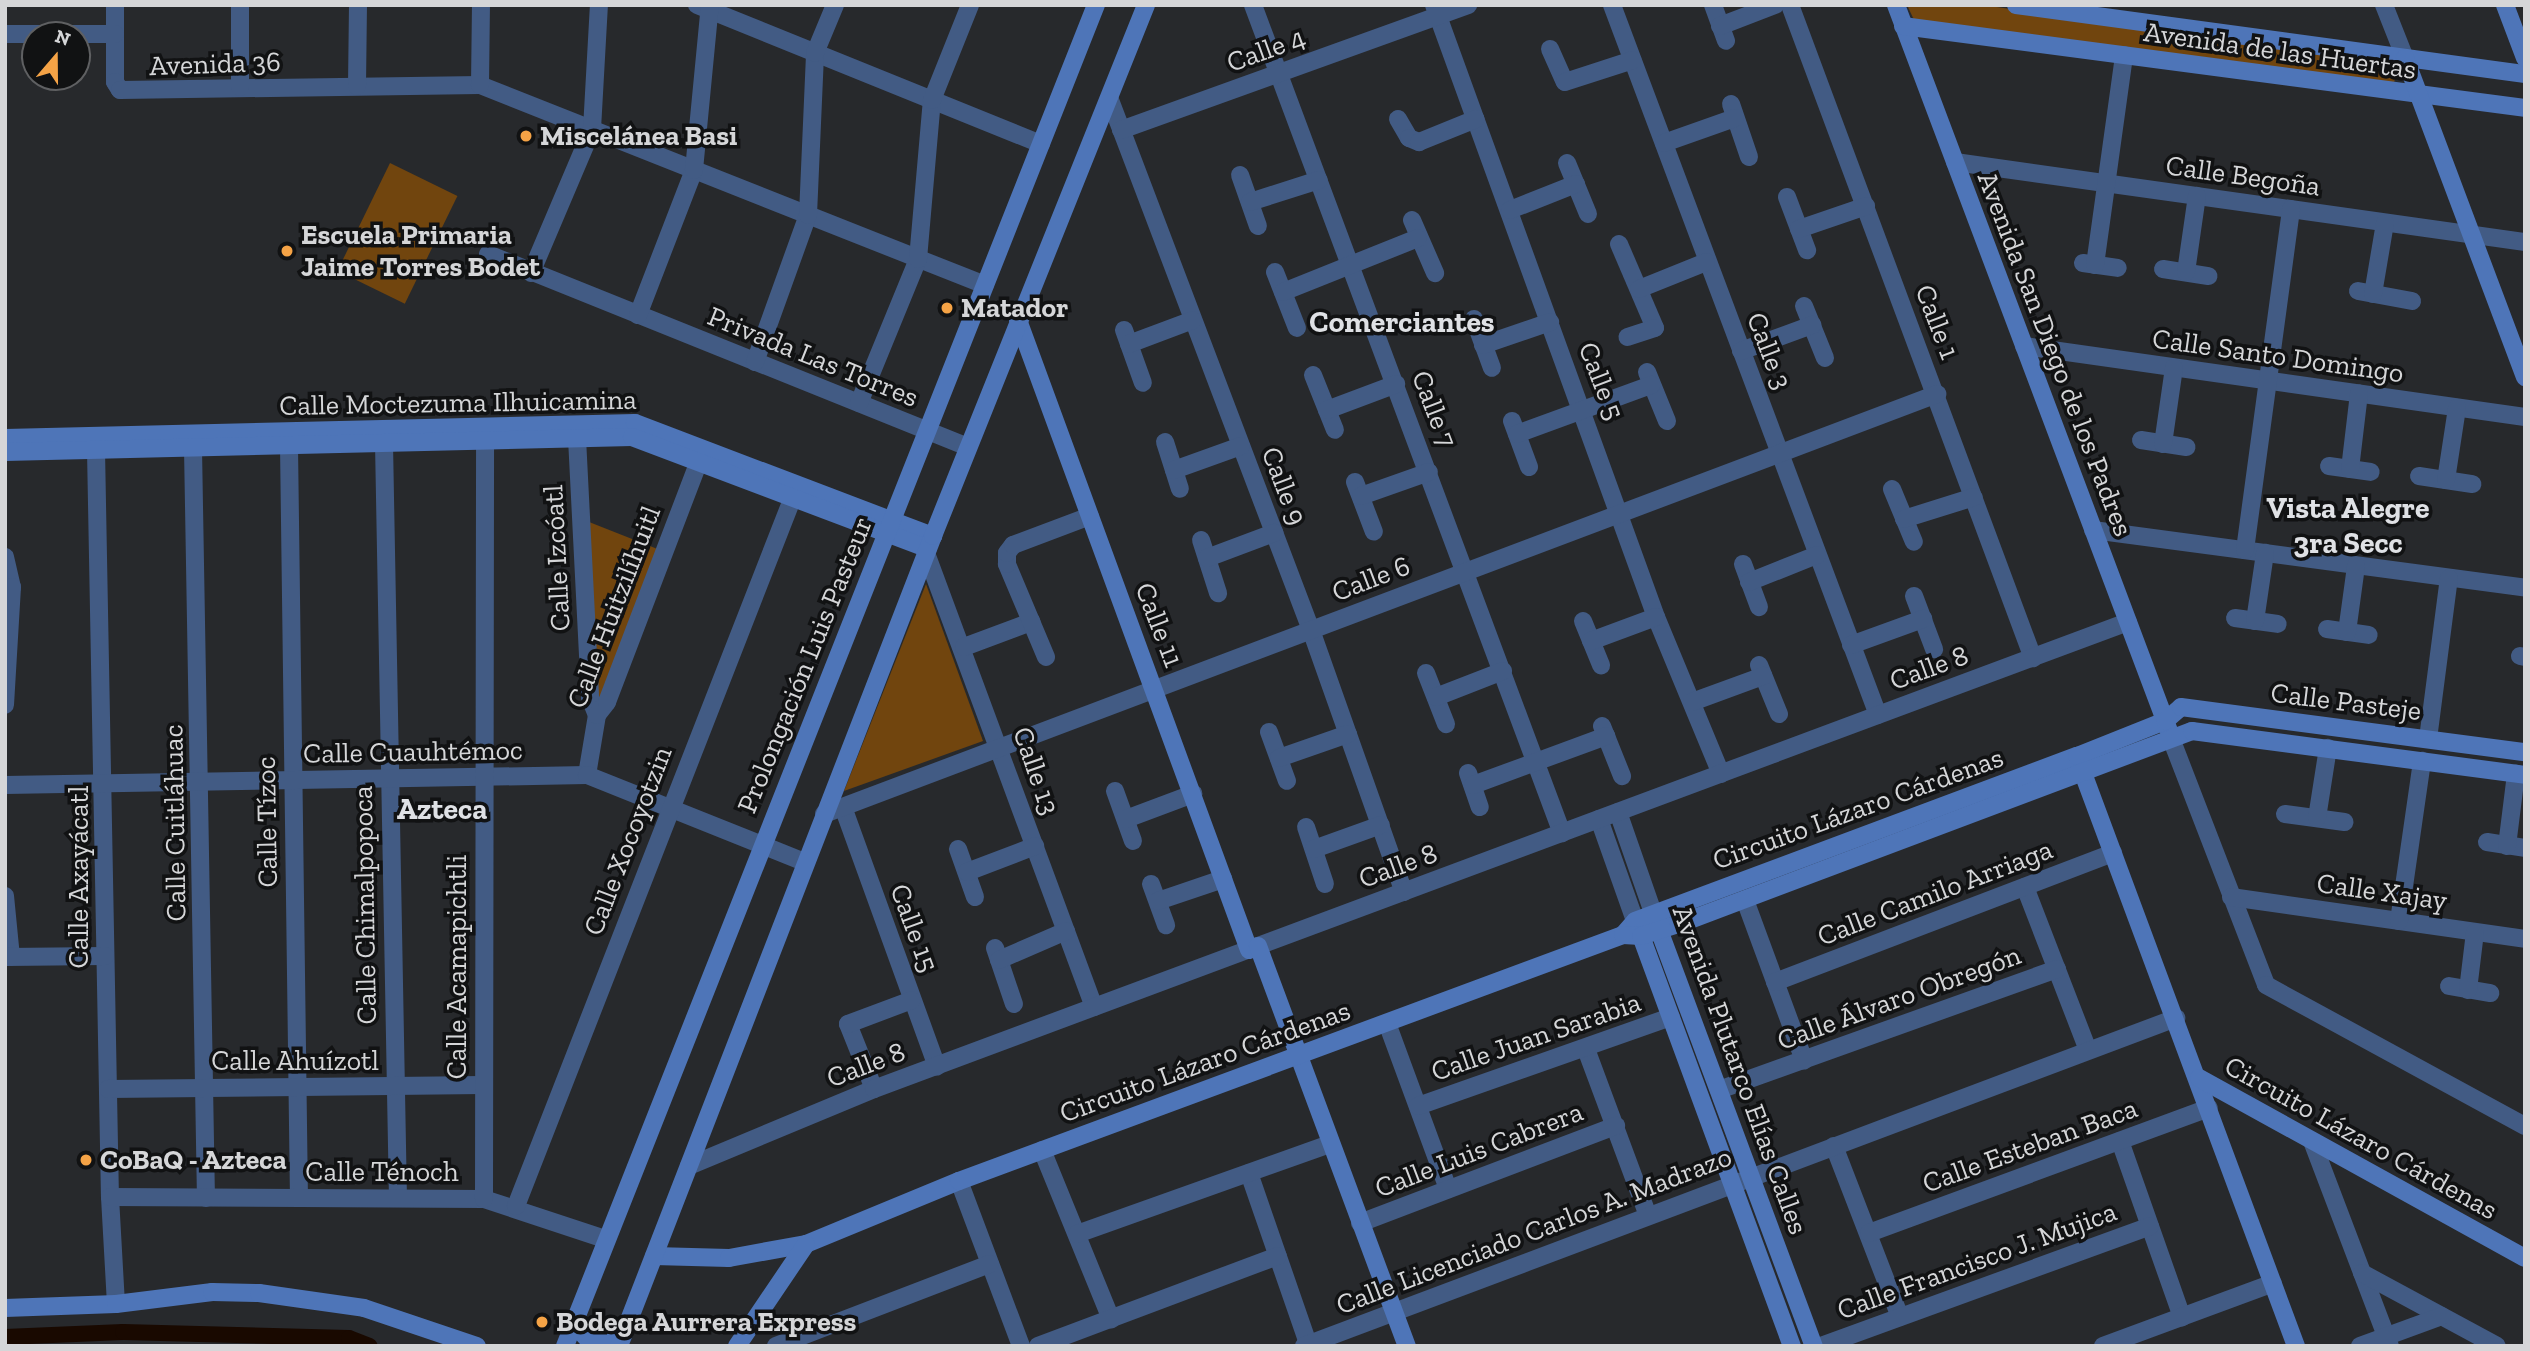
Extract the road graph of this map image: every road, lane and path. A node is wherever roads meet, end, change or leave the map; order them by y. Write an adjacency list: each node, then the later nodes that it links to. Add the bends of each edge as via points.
1 (115, 5): 24 (street)
2 (240, 5): 35 (street)
3 (358, 5): 34 (street)
4 (481, 5): 33 (street)
5 (599, 5): 42 (street)
6 (835, 5): 26 (street)
7 (970, 5): 37 (street)
8 (1096, 5): 45 (street, Prolongación Luis Pasteur)
9 (1146, 5): 38 (street)
10 (1253, 5): 31 (street, Calle 7)
11 (1468, 5): 21 (street, Calle 4)
12 (1612, 5): 30 (street, Calle 3)
13 (1713, 5): 14 (street, via 1723,34)
14 (1775, 5)
15 (1790, 5): 57 (street, Calle 1)
16 (1896, 5): 22 (street, Avenida San Diego de los Padres)
17 (2016, 5): 28 (street, Avenida de las Huertas)
18 (2384, 5): 28 (street)
19 (2505, 5): 29 (street)
20 (705, 7): 26 (street); 49 (street)
21 (1436, 11): 31 (street, Calle 4); 41 (street, Calle 5)
22 (1903, 26): 27 (street, Avenida de las Huertas); 47 (street, Avenida San Diego de los Padres)
23 (5, 34): 24 (street, Avenida 36)
24 (115, 34): 35 (street, Avenida 36, via 115,82 120,90)
25 (1550, 48): 30 (street, via 1565,82)
26 (815, 53): 37 (street); 61 (street)
27 (2124, 55): 36 (street, Avenida de las Huertas); 53 (street)
28 (2405, 58): 32 (street, Avenida de las Huertas); 36 (street)
29 (2525, 58)
30 (1633, 60): 44 (street, Calle 3)
31 (1279, 73): 43 (street, Calle 4); 51 (street, Calle 7)
32 (2525, 74)
33 (480, 85): 34 (street, Avenida 36); 42 (street)
34 (357, 86): 35 (street, Avenida 36)
35 (240, 88)
36 (2421, 97): 39 (street, Avenida de las Huertas); 66 (street)
37 (932, 100): 45 (street); 72 (street)
38 (1110, 100): 43 (street, Calle 9); 89 (street)
39 (2525, 108)
40 (1398, 119): 41 (street, via 1409,138 1419,142)
41 (1476, 119): 59 (street, Calle 5)
42 (592, 130): 49 (street); 79 (street)
43 (1121, 130): 90 (street, Calle 9)
44 (1664, 143): 46 (street, via 1733,111); 73 (street, Calle 3)
45 (1041, 144): 82 (street, Prolongación Luis Pasteur)
46 (1749, 157)
47 (1955, 162): 53 (street, Calle Begoña); 96 (street, Avenida San Diego de los Padres)
48 (1567, 163): 52 (street)
49 (694, 170): 61 (street); 87 (street)
50 (1240, 175): 56 (street)
51 (1319, 180): 56 (street); 74 (street, Calle 7)
52 (1576, 184): 59 (street); 60 (street)
53 (2107, 184): 54 (street, Calle Begoña); 75 (street, via 2089,264)
54 (2197, 196): 58 (street, Calle Begoña); 78 (street)
55 (1787, 197): 65 (street)
56 (1250, 202): 64 (street)
57 (1866, 206): 65 (street); 107 (street, Calle 1)
58 (2291, 209): 63 (street, Calle Begoña); 104 (street)
59 (1510, 210): 91 (street, Calle 5)
60 (1588, 214)
61 (808, 215): 72 (street); 99 (street)
62 (1412, 220): 67 (street)
63 (2385, 223): 66 (street, Calle Begoña); 85 (street, via 2365,292)
64 (1258, 226)
65 (1799, 229): 70 (street)
66 (2472, 235): 68 (street, Calle Begoña); 103 (street)
67 (1418, 238): 74 (street); 80 (street)
68 (2525, 242)
69 (1619, 244): 83 (street)
70 (1807, 250)
71 (488, 254): 79 (street, Privada Las Torres)
72 (918, 259): 82 (street); 109 (street)
73 (1706, 262): 83 (street); 97 (street, Calle 3)
74 (1351, 264): 84 (street); 106 (street, Calle 7)
75 (2118, 268)
76 (2163, 269): 78 (street)
77 (1275, 272): 84 (street)
78 (2186, 272): 81 (street)
79 (531, 273): 87 (street, Privada Las Torres)
80 (1435, 274)
81 (2208, 276)
82 (985, 285): 115 (street, Prolongación Luis Pasteur)
83 (1639, 289): 94 (street, via 1655,328)
84 (1283, 292): 93 (street)
85 (2412, 301)
86 (1804, 306): 92 (street)
87 (638, 315): 99 (street, Privada Las Torres)
88 (1474, 319): 95 (street)
89 (1018, 320): 126 (street); 147 (street, Calle 11)
90 (1193, 320): 105 (street, via 1126,337); 125 (street, Calle 9)
91 (1550, 322): 95 (street); 112 (street, Calle 5)
92 (1812, 325): 97 (street); 98 (street)
93 (1297, 328)
94 (1627, 337)
95 (1483, 345): 100 (street)
96 (2024, 346): 101 (street, Calle Santo Domingo); 150 (street, Avenida San Diego de los Padres)
97 (1741, 351): 131 (street, Calle 3)
98 (1825, 359)
99 (755, 362): 109 (street, Privada Las Torres)
100 (1492, 368)
101 (2174, 368): 104 (street, Calle Santo Domingo); 123 (street)
102 (1313, 375): 111 (street)
103 (2525, 377)
104 (2267, 381): 108 (street, Calle Santo Domingo); 156 (street)
105 (1143, 383)
106 (1396, 384): 111 (street); 137 (street, Calle 7)
107 (1937, 394): 131 (street, Calle 6); 145 (street, Calle 1)
108 (2359, 394): 110 (street, Calle Santo Domingo); 135 (street)
109 (859, 403): 115 (street, Privada Las Torres)
110 (2457, 408): 113 (street, Calle Santo Domingo); 140 (street)
111 (1328, 410): 116 (street)
112 (1584, 410): 114 (street, via 1649,378); 134 (street, via 1515,427); 146 (street, Calle 5)
113 (2525, 417)
114 (1667, 421)
115 (927, 430): 126 (street, Privada Las Torres); 149 (street, Prolongación Luis Pasteur)
116 (1335, 430)
117 (5, 438): 149 (street, Calle Moctezuma Ilhuicamina, via 635,423)
118 (578, 438): 120 (street, Calle Moctezuma Ilhuicamina); 132 (street, Calle Moctezuma Ilhuicamina, via 645,438); 196 (street, Calle Izcóatl, via 590,698)
119 (2141, 440): 123 (street)
120 (485, 442): 122 (street, Calle Moctezuma Ilhuicamina); 215 (street, Calle Acamapichtli)
121 (1164, 442): 136 (street)
122 (384, 443): 124 (street, Calle Moctezuma Ilhuicamina); 217 (street, Calle Chimalpopoca)
123 (2163, 444): 127 (street)
124 (289, 446): 128 (street, Calle Moctezuma Ilhuicamina); 218 (street, Calle Tízoc)
125 (1241, 446): 136 (street); 152 (street, Calle 9)
126 (968, 447): 155 (street)
127 (2186, 447)
128 (193, 448): 129 (street, Calle Moctezuma Ilhuicamina); 220 (street, Calle Cuitláhuac)
129 (96, 450): 130 (street, Calle Moctezuma Ilhuicamina); 221 (street, Calle Axayácatl)
130 (5, 452)
131 (1780, 453): 146 (street, Calle 6); 158 (street, Calle 3)
132 (699, 461): 144 (street, Calle Moctezuma Ilhuicamina); 196 (street, Calle Huitzilíhuitl, via 607,702)
133 (2329, 466): 135 (street)
134 (1529, 467)
135 (2350, 469): 138 (street)
136 (1174, 470): 142 (street)
137 (1429, 472): 151 (street, via 1358,489); 163 (street, Calle 7)
138 (2371, 472)
139 (2419, 476): 140 (street)
140 (2446, 480): 141 (street)
141 (2472, 485)
142 (1180, 489)
143 (1892, 489): 148 (street)
144 (793, 497): 149 (street, Calle Moctezuma Ilhuicamina); 227 (street, Calle Xocoyotzin)
145 (1974, 497): 148 (street); 187 (street, Calle 1)
146 (1621, 513): 163 (street, Calle 6); 170 (street, Calle 5)
147 (1090, 516): 175 (street, via 1013,545 1007,553 1007,564); 191 (street, Calle 11)
148 (1905, 519): 154 (street)
149 (889, 526): 155 (street, Calle Moctezuma Ilhuicamina); 240 (street, Prolongación Luis Pasteur)
150 (2093, 530): 156 (street); 176 (street, Avenida San Diego de los Padres)
151 (1374, 532)
152 (1274, 533): 160 (street); 179 (street, Calle 9)
153 (1200, 540): 160 (street)
154 (1914, 542)
155 (929, 546): 184 (street, Calle 13); 229 (street)
156 (2245, 551): 157 (street)
157 (2265, 553): 162 (street); 174 (street)
158 (1817, 555): 165 (street); 183 (street, Calle 3)
159 (5, 557): 194 (street, via 12,587)
160 (1207, 558): 167 (street)
161 (1743, 564): 165 (street)
162 (2356, 566): 164 (street); 180 (street)
163 (1467, 571): 179 (street, Calle 6); 189 (street, Calle 7)
164 (2449, 578): 166 (street); 202 (street)
165 (1749, 582): 169 (street)
166 (2525, 588)
167 (1219, 593)
168 (1914, 596): 172 (street)
169 (1759, 607)
170 (1656, 617): 182 (street); 193 (street, Calle 5)
171 (2235, 618): 174 (street)
172 (1923, 619): 183 (street); 185 (street)
173 (1583, 621): 182 (street)
174 (2255, 621): 177 (street)
175 (1031, 622): 184 (street); 186 (street)
176 (2128, 622): 187 (street, Calle 8); 198 (street, Avenida San Diego de los Padres)
177 (2278, 624)
178 (2327, 629): 180 (street)
179 (1311, 630): 191 (street, Calle 6); 201 (street, Calle 9)
180 (2347, 632): 181 (street)
181 (2369, 635)
182 (1591, 641): 188 (street)
183 (1852, 645): 197 (street, Calle 3)
184 (964, 647): 204 (street, Calle 13)
185 (1934, 649)
186 (1045, 657)
187 (2033, 658): 197 (street, Calle 8)
188 (1601, 665)
189 (1503, 671): 192 (street); 209 (street, Calle 7)
190 (1426, 673): 192 (street)
191 (1155, 689): 204 (street, Calle 6); 224 (street, Calle 11)
192 (1436, 697): 199 (street)
193 (1692, 702): 195 (street, via 1761,670); 211 (street, Calle 5)
194 (5, 705)
195 (1779, 713)
196 (597, 715): 214 (street, Calle Huitzilíhuitl)
197 (1878, 715): 211 (street, Calle 8)
198 (2165, 721): 202 (street, Calle Pasteje, via 2181,707); 203 (street, Avenida San Diego de los Padres); 207 (street, Circuito Lázaro Cárdenas)
199 (1446, 724)
200 (1269, 732): 208 (street)
201 (1348, 734): 208 (street); 235 (street, Calle 9)
202 (2428, 739): 206 (street, Calle Pasteje)
203 (2172, 741): 205 (street, Calle Pasteje, via 2199,731); 212 (street, Circuito Lázaro Cárdenas); 254 (street)
204 (1000, 747): 225 (street, Calle 6); 241 (street, Calle 13)
205 (2328, 748): 210 (street, Calle Pasteje); 231 (street)
206 (2525, 752)
207 (2077, 755): 212 (street, Circuito Lázaro Cárdenas); 259 (street, Circuito Lázaro Cárdenas)
208 (1279, 758): 219 (street)
209 (1538, 761): 216 (street, via 1604,731); 226 (street, via 1471,779); 237 (street, Calle 7)
210 (2422, 761): 213 (street, Calle Pasteje); 258 (street)
211 (1721, 774): 228 (street, Calle 8)
212 (2084, 774): 245 (street, Circuito Lázaro Cárdenas); 256 (street, Circuito Lázaro Cárdenas)
213 (2521, 774): 242 (street)
214 (587, 775): 215 (street, Calle Cuauhtémoc); 227 (street, Calle Cuauhtémoc)
215 (482, 776): 217 (street, Calle Cuauhtémoc); 285 (street, Calle Acamapichtli)
216 (1622, 776)
217 (388, 778): 218 (street, Calle Cuauhtémoc); 286 (street, Calle Chimalpopoca)
218 (293, 780): 220 (street, Calle Cuauhtémoc); 288 (street, Calle Tízoc)
219 (1287, 781)
220 (201, 782): 221 (street, Calle Cuauhtémoc); 287 (street, Calle Cuitláhuac)
221 (105, 783): 222 (street, Calle Cuauhtémoc); 266 (street, Calle Axayácatl)
222 (5, 785)
223 (1115, 791): 233 (street)
224 (1192, 794): 233 (street); 248 (street, Calle 11)
225 (843, 807): 229 (street, Calle 6); 273 (street, Calle 15)
226 (1480, 807)
227 (669, 808): 240 (street, Calle Cuauhtémoc); 312 (street, Calle Xocoyotzin)
228 (1618, 812): 232 (street, Calle 8); 259 (street, Avenida Plutarco Elías Calles)
229 (824, 814): 246 (street)
230 (2285, 814): 231 (street)
231 (2317, 818): 234 (street)
232 (1599, 819): 237 (street, Calle 8); 262 (street, Avenida Plutarco Elías Calles)
233 (1126, 820): 238 (street)
234 (2344, 822)
235 (1381, 825): 244 (street); 252 (street, Calle 9)
236 (1306, 827): 244 (street)
237 (1562, 833): 252 (street, Calle 8)
238 (1133, 841)
239 (2487, 842): 242 (street)
240 (760, 845): 246 (street, Calle Cuauhtémoc); 318 (street, Prolongación Luis Pasteur)
241 (1035, 846): 247 (street); 261 (street, Calle 13)
242 (2516, 847)
243 (958, 849): 247 (street)
244 (1314, 849): 250 (street)
245 (2113, 853): 251 (street, Calle Camilo Arriaga); 277 (street, Circuito Lázaro Cárdenas)
246 (805, 862): 301 (street)
247 (967, 872): 255 (street)
248 (1223, 879): 257 (street); 265 (street, Calle 11)
249 (1151, 884): 257 (street)
250 (1325, 884)
251 (2025, 887): 268 (street); 269 (street, Calle Camilo Arriaga)
252 (1404, 892): 265 (street, Calle 8)
253 (5, 896): 267 (street)
254 (2231, 897): 258 (street, Calle Xajay); 295 (street, via 2259,972 2278,995)
255 (975, 898)
256 (1745, 900): 259 (street, Circuito Lázaro Cárdenas); 269 (street)
257 (1158, 901): 260 (street)
258 (2399, 921): 263 (street, Calle Xajay)
259 (1656, 922): 262 (street, Circuito Lázaro Cárdenas); 291 (street, Avenida Plutarco Elías Calles)
260 (1166, 925)
261 (1066, 931): 274 (street, via 997,954); 275 (street, Calle 13)
262 (1633, 931): 276 (street, Avenida Plutarco Elías Calles); 278 (street, Circuito Lázaro Cárdenas)
263 (2475, 932): 264 (street, Calle Xajay); 271 (street)
264 (2525, 939)
265 (1254, 948): 275 (street, Calle 8); 281 (street, Calle 11)
266 (105, 956): 267 (street); 289 (street, Calle Axayácatl)
267 (8, 957)
268 (2057, 969): 280 (street); 282 (street, Calle Álvaro Obregón)
269 (1775, 982): 282 (street)
270 (2449, 986): 271 (street)
271 (2468, 990): 272 (street)
272 (2490, 993)
273 (912, 1000): 283 (street, Calle 15); 290 (street, via 848,1024)
274 (1013, 1004)
275 (1094, 1007): 283 (street, Calle 8)
276 (1671, 1017): 279 (street, Calle Juan Sarabia); 305 (street, Avenida Plutarco Elías Calles)
277 (2176, 1018): 280 (street, Calle Licenciado Carlos A. Madrazo); 284 (street, Circuito Lázaro Cárdenas)
278 (1387, 1023): 281 (street, Circuito Lázaro Cárdenas); 292 (street)
279 (1586, 1049): 292 (street, Calle Juan Sarabia); 294 (street)
280 (2088, 1050): 299 (street, Calle Licenciado Carlos A. Madrazo)
281 (1297, 1056): 298 (street, Calle 11); 300 (street, Circuito Lázaro Cárdenas)
282 (1804, 1060): 291 (street, Calle Álvaro Obregón)
283 (937, 1066): 290 (street, Calle 8)
284 (2199, 1078): 293 (street); 297 (street, Circuito Lázaro Cárdenas)
285 (483, 1085): 286 (street, Calle Ahuízotl); 311 (street, Calle Acamapichtli)
286 (395, 1086): 288 (street, Calle Ahuízotl); 310 (street, Calle Chimalpopoca)
287 (204, 1087): 288 (street, Calle Ahuízotl); 289 (street, Calle Ahuízotl); 308 (street, Calle Cuitláhuac)
288 (297, 1087): 309 (street, Calle Tízoc)
289 (108, 1089): 307 (street, Calle Axayácatl)
290 (874, 1089): 301 (street, Calle 8)
291 (1719, 1090): 303 (street, Avenida Plutarco Elías Calles)
292 (1418, 1106): 306 (street)
293 (2209, 1108): 296 (street, Calle Esteban Baca); 325 (street)
294 (1616, 1126): 306 (street, Calle Luis Cabrera); 313 (street)
295 (2525, 1126)
296 (2120, 1141): 315 (street); 316 (street, Calle Esteban Baca)
297 (2312, 1141): 322 (street, Circuito Lázaro Cárdenas); 324 (street)
298 (1331, 1144): 302 (street); 314 (street, Calle 11)
299 (1834, 1146): 303 (street, Calle Licenciado Carlos A. Madrazo); 316 (street)
300 (1042, 1150): 304 (street, Circuito Lázaro Cárdenas); 317 (street)
301 (689, 1166): 320 (street)
302 (1249, 1173): 317 (street); 321 (street)
303 (1752, 1177): 305 (street, Calle Licenciado Carlos A. Madrazo); 345 (street, Avenida Plutarco Elías Calles)
304 (959, 1181): 319 (street, Circuito Lázaro Cárdenas); 323 (street)
305 (1732, 1184): 313 (street, Calle Licenciado Carlos A. Madrazo); 344 (street, Avenida Plutarco Elías Calles)
306 (1448, 1189): 314 (street, Calle Luis Cabrera)
307 (110, 1198): 308 (street, Calle Ténoch); 326 (street, Calle Axayácatl)
308 (205, 1198): 309 (street, Calle Ténoch)
309 (299, 1198): 310 (street, Calle Ténoch)
310 (398, 1198): 311 (street, Calle Ténoch)
311 (484, 1199): 312 (street, Calle Ténoch)
312 (516, 1206): 318 (street, Calle Ténoch)
313 (1648, 1216): 328 (street, Calle Licenciado Carlos A. Madrazo)
314 (1360, 1223): 328 (street, Calle 11)
315 (2150, 1226): 330 (street, Calle Francisco J. Mujica); 331 (street)
316 (1869, 1233): 330 (street)
317 (1077, 1234): 332 (street)
318 (605, 1239): 333 (street, Prolongación Luis Pasteur)
319 (806, 1244): 320 (street, Circuito Lázaro Cárdenas, via 729,1258); 339 (street)
320 (654, 1256): 335 (street)
321 (1278, 1256): 332 (street); 336 (street)
322 (2525, 1258)
323 (990, 1264): 340 (street); 341 (street)
324 (2362, 1273): 329 (street); 334 (street)
325 (2273, 1283): 331 (street); 348 (street)
326 (116, 1304): 327 (street); 337 (street, via 212,1292 298,1297 411,1321)
327 (5, 1308)
328 (1394, 1312): 336 (street, Calle Licenciado Carlos A. Madrazo); 343 (street, Calle 11)
329 (2442, 1316): 334 (street); 350 (street)
330 (1900, 1317): 346 (street, Calle Francisco J. Mujica)
331 (2182, 1317): 347 (street)
332 (1111, 1319): 342 (street)
333 (574, 1324): 335 (street, via 590,1342); 338 (street, Prolongación Luis Pasteur)
334 (2388, 1341): 349 (street)
335 (619, 1344)
336 (1307, 1345)
337 (477, 1346)
338 (565, 1346)
339 (737, 1346)
340 (776, 1346)
341 (1021, 1346)
342 (1038, 1346)
343 (1407, 1346)
344 (1792, 1346)
345 (1814, 1346)
346 (1821, 1346)
347 (2103, 1346)
348 (2296, 1346)
349 (2360, 1346)
350 (2497, 1346)

